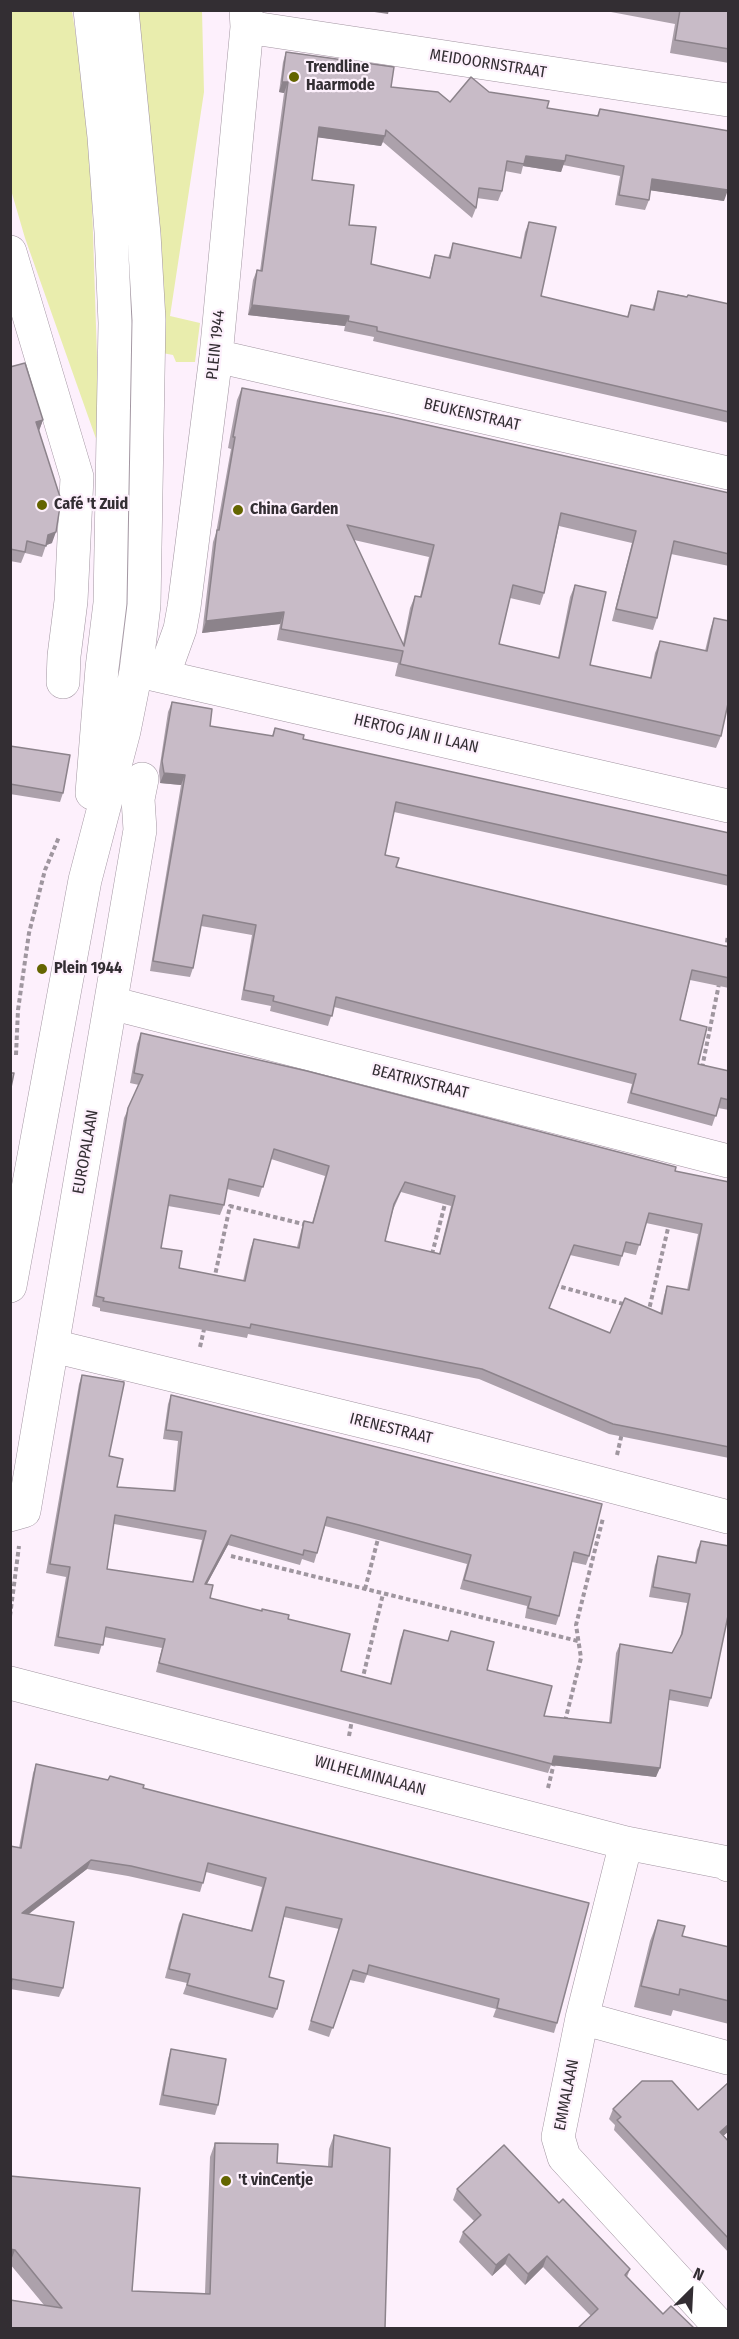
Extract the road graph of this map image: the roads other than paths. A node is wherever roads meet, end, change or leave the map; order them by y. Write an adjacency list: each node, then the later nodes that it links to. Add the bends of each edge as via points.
1 (90, 10): 8 (street, via 105,149 115,322 110,603)
2 (122, 10): 9 (street, via 149,320 144,605)
3 (247, 19): 4 (street, MEIDOORNSTRAAT); 6 (street, PLEIN 1944)
4 (729, 100)
5 (10, 252): 10 (street, via 77,477)
6 (216, 356): 7 (street, BEUKENSTRAAT); 9 (street, PLEIN 1944, via 180,628)
7 (729, 473)
8 (102, 668): 9 (street, HERTOG JAN II LAAN); 13 (street)
9 (149, 674): 12 (street, HERTOG JAN II LAAN); 13 (street, via 124,731)
10 (63, 682)
11 (142, 779): 14 (street, EUROPALAAN, via 138,799 140,830)
12 (729, 806)
13 (86, 880): 16 (street)
14 (111, 1003): 15 (street, BEATRIXSTRAAT); 18 (street, EUROPALAAN)
15 (729, 1161)
16 (15, 1234): 17 (street)
17 (10, 1286)
18 (53, 1346): 19 (street, EUROPALAAN); 20 (street, IRENESTRAAT, via 406,1432)
19 (17, 1513)
20 (729, 1517)
21 (10, 1683): 22 (street, WILHELMINALAAN)
22 (626, 1843): 23 (street, WILHELMINALAAN); 24 (street, EMMALAAN)
23 (728, 1862)
24 (582, 2018): 25 (street); 26 (street, EMMALAAN, via 558,2137 564,2157)
25 (729, 2058)
26 (721, 2328)

